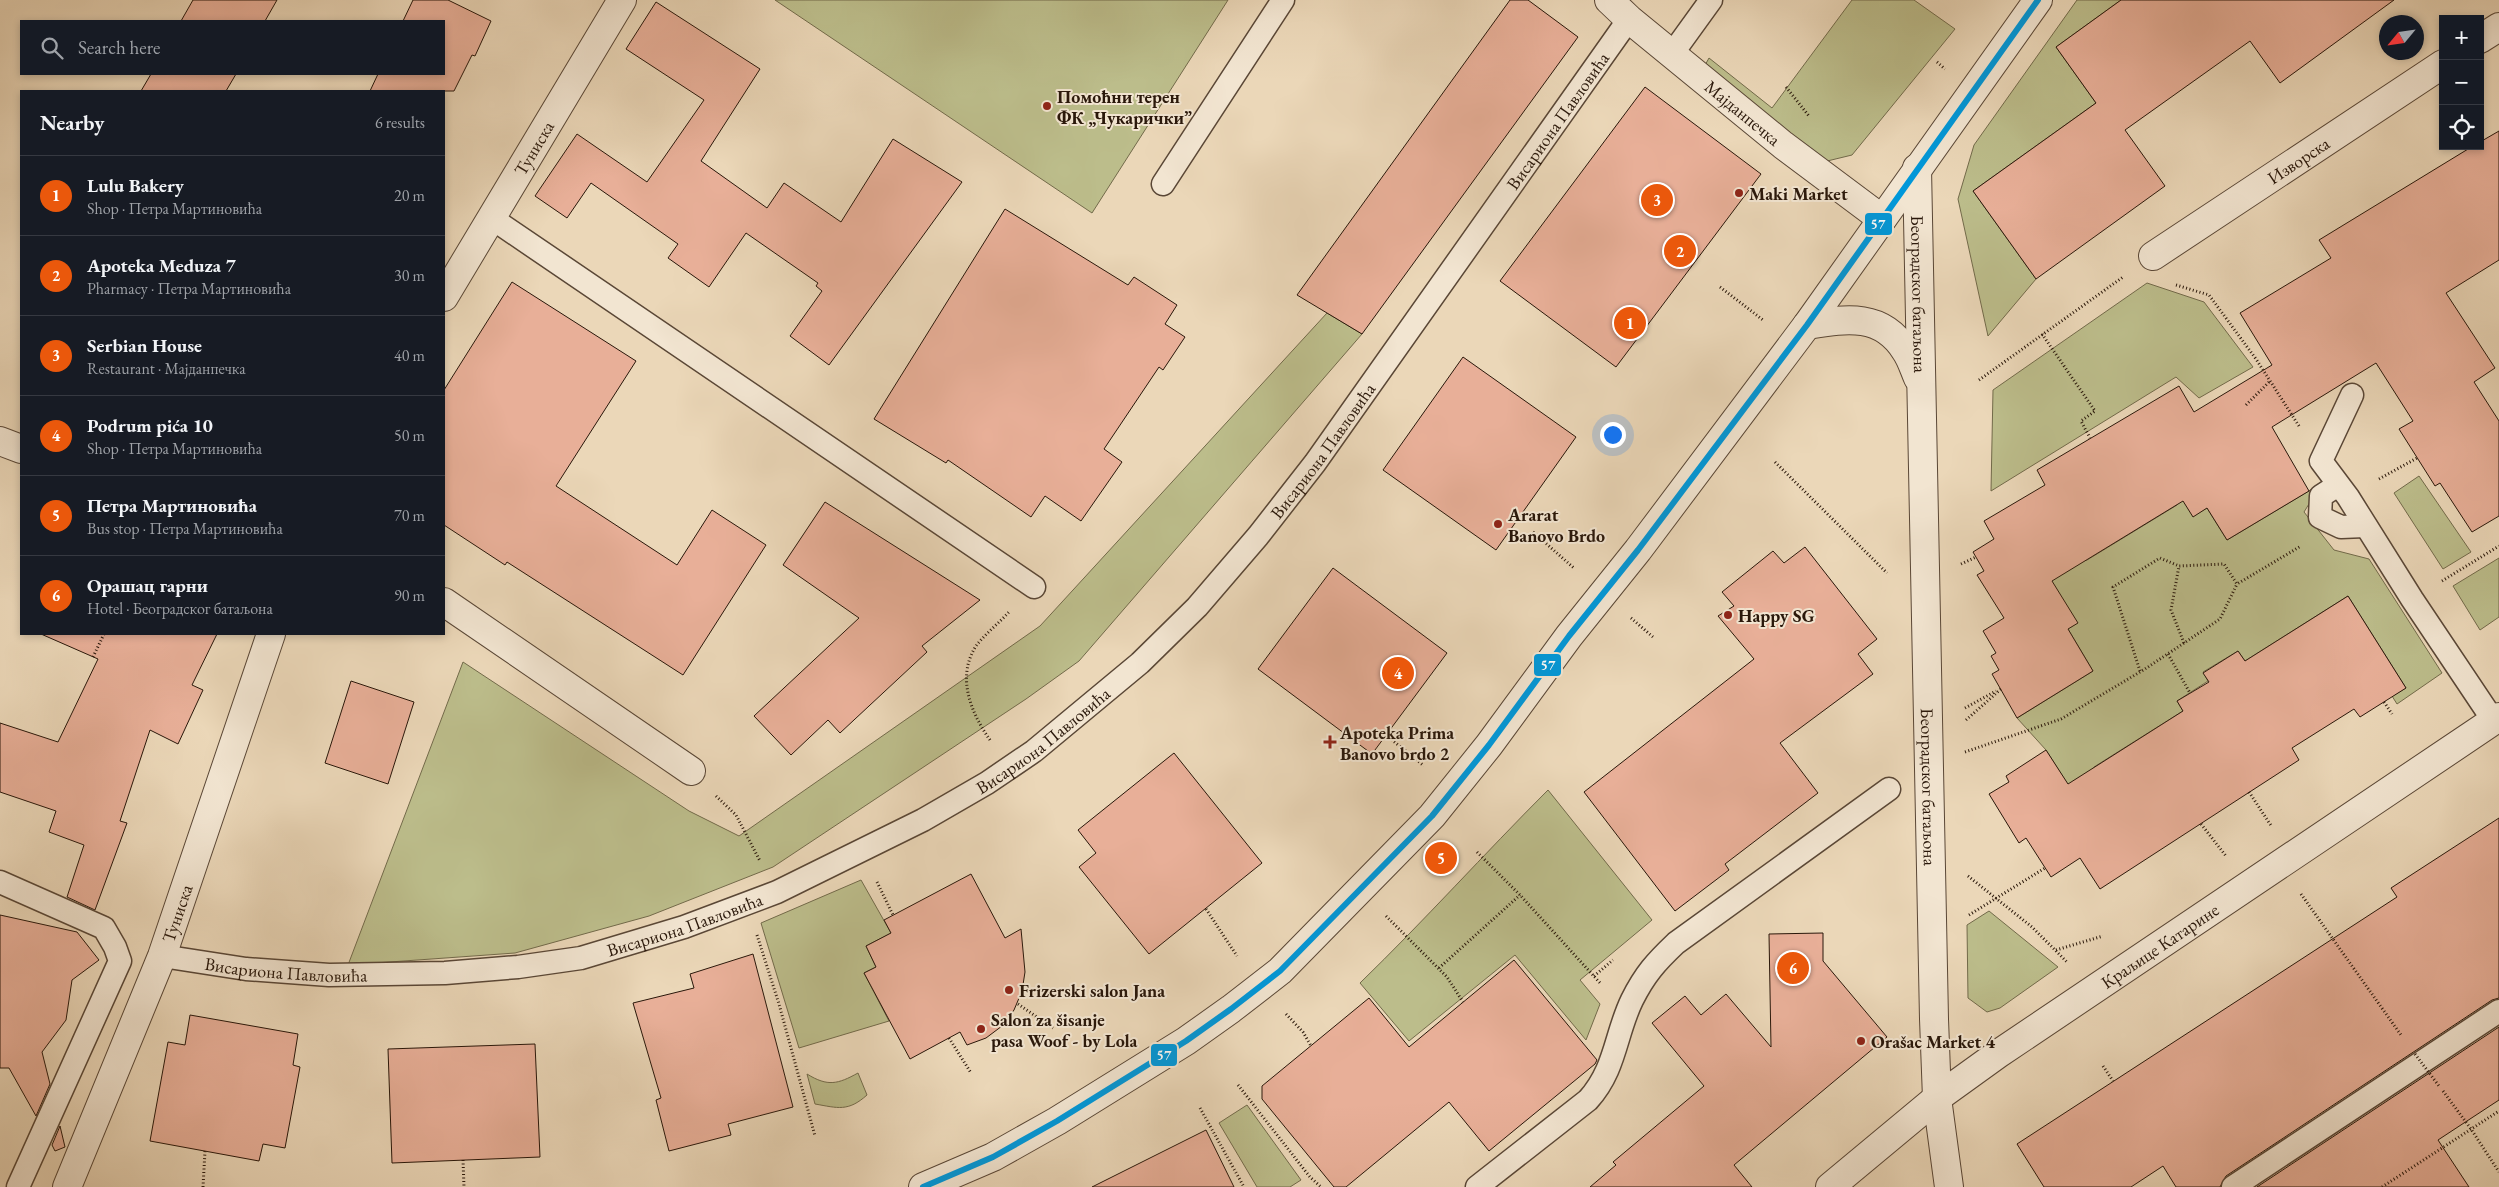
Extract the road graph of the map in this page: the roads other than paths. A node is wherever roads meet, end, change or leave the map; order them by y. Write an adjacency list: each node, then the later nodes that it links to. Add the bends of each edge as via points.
1 (622, 0): 13 (street, Туниска)
2 (1283, 0): 12 (lane)
3 (1609, 0): 6 (street, Мајданпечка)
4 (1711, 0): 9 (lane)
5 (2038, 0): 11 (street)
6 (1630, 19): 9 (street, Мајданпечка); 31 (lane, Висариона Павловића, via 1315,463 1258,536 1197,607 1140,663 1034,751 987,783 861,852 748,904 581,958 445,973 329,975)
7 (2499, 27): 8 (street)
8 (2484, 36)
9 (1672, 54): 14 (street, Мајданпечка)
10 (2439, 67): 15 (street, Изворска)
11 (1917, 168): 14 (street); 18 (street, Београдског батаљона)
12 (1163, 184)
13 (490, 217): 16 (street, Туниска); 24 (lane)
14 (1882, 219): 17 (street)
15 (2153, 256)
16 (445, 295)
17 (1807, 325): 18 (street, Београдског батаљона, via 1848,319 1866,321 1885,329 1905,350); 36 (street, via 1489,745 1432,816 1322,931 1280,971 1186,1041 1057,1121 993,1156)
18 (1922, 387): 33 (street, Београдског батаљона)
19 (2352, 395): 22 (lane, via 2321,461)
20 (0, 441): 21 (street)
21 (20, 449)
22 (2343, 491): 23 (lane); 23 (lane, via 2321,496 2320,517 2341,527)
23 (2364, 526): 27 (lane)
24 (1034, 587)
25 (445, 603): 28 (street)
26 (271, 635): 31 (street, Туниска)
27 (2496, 718): 33 (street, Краљице Катарине, via 1998,1054)
28 (691, 771)
29 (1889, 789): 37 (lane, via 1676,943 1650,967 1631,1001 1601,1085 1588,1100)
30 (0, 882): 34 (lane, via 104,928 120,960)
31 (162, 956): 35 (street, Туниска)
32 (2499, 1011): 40 (lane)
33 (1938, 1098): 38 (street, Краљице Катарине); 39 (street, Београдског батаљона)
34 (18, 1187)
35 (67, 1187)
36 (923, 1187)
37 (1477, 1187)
38 (1830, 1187)
39 (1950, 1187)
40 (2233, 1187)

